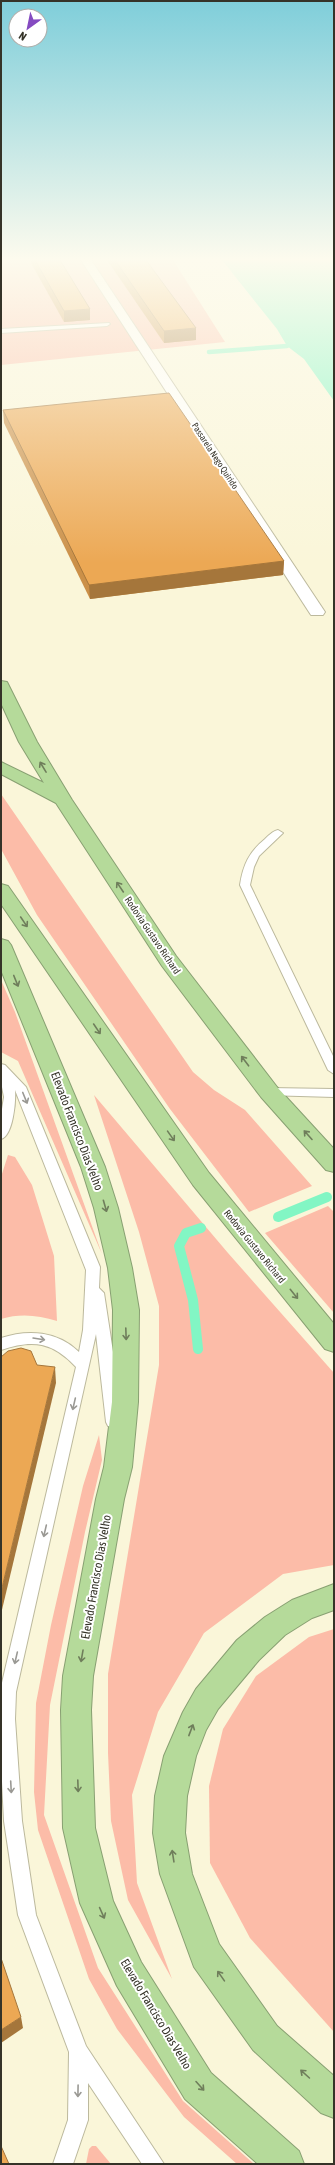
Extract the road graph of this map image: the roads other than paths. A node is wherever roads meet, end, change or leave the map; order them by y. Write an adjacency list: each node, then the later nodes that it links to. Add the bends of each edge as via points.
1 (152, 361): 2 (street, Passarela Nego Quirido)
2 (317, 612)
3 (1, 686): 5 (highway, Rodovia Gustavo Richard, one-way to 3, via 28,742)
4 (1, 767): 5 (highway)
5 (63, 800): 11 (highway, Rodovia Gustavo Richard, one-way to 5, via 169,961)
6 (278, 833): 10 (lane, via 260,847 248,864 245,885)
7 (1, 890): 16 (highway, Rodovia Gustavo Richard, one-way to 16, via 201,1178)
8 (1, 945): 19 (highway, Elevado Francisco Dias Velho, one-way to 19, via 93,1167 120,1268 126,1310 127,1351)
9 (1, 1068): 13 (lane, via 10,1086 11,1102); 15 (lane, one-way to 15, via 20,1087)
10 (334, 1070)
11 (269, 1092): 12 (lane); 14 (highway, Rodovia Gustavo Richard, one-way to 11)
12 (334, 1092)
13 (1, 1135)
14 (334, 1164)
15 (92, 1267): 18 (lane, via 90,1330); 19 (lane, via 106,1352)
16 (334, 1342)
17 (1, 1344): 18 (lane, one-way to 18, via 18,1338 41,1338 66,1349)
18 (83, 1366): 21 (lane, one-way to 21, via 8,1692 7,1719 13,1821 27,1915)
19 (118, 1467): 25 (highway, Elevado Francisco Dias Velho, one-way to 25, via 78,1676 76,1703 79,1828 97,1903 129,1974 198,2086)
20 (334, 1597): 22 (highway, one-way to 20, via 265,2038 206,1955 176,1874 169,1833 171,1796 180,1756 207,1699 248,1650 275,1626 302,1609)
21 (79, 2052): 23 (lane, one-way to 23, via 78,2120); 24 (lane)
22 (334, 2100)
23 (63, 2164)
24 (154, 2164)
25 (286, 2164)

